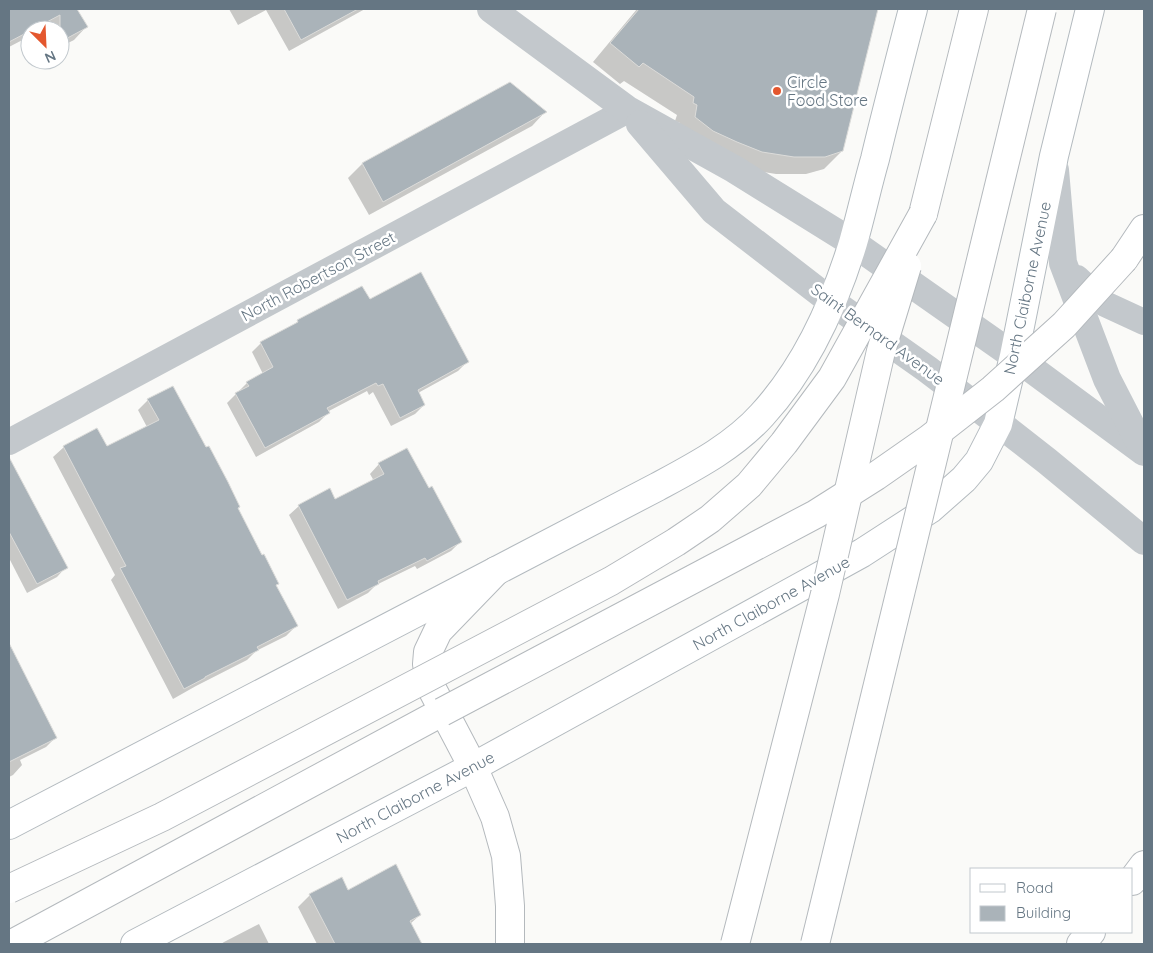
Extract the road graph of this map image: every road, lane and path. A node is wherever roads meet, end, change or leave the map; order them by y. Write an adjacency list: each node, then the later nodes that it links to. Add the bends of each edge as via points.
1 (491, 9): 6 (street, Saint Bernard Avenue)
2 (913, 9): 10 (main road)
3 (974, 9): 8 (main road)
4 (1042, 9): 30 (main road, bridge)
5 (1090, 9): 7 (main road, North Claiborne Avenue)
6 (628, 110): 10 (street, Saint Bernard Avenue, via 734,169); 12 (street, Saint Bernard Avenue, via 714,211); 16 (street, North Robertson Street)
7 (1054, 156): 11 (street); 14 (main road, North Claiborne Avenue)
8 (923, 214): 24 (main road, bridge, via 832,378 749,485 710,519 611,582 162,817); 29 (main road, bridge, via 881,351 825,594)
9 (1144, 229): 26 (main road, bridge, via 1124,259 1064,325 993,389 929,439 816,514)
10 (853, 243): 12 (main road); 14 (street, Saint Bernard Avenue)
11 (1063, 263): 13 (street, via 1104,304); 17 (street, via 1107,379)
12 (832, 302): 15 (street, Saint Bernard Avenue); 19 (main road, via 800,365 762,416 736,439 657,488)
13 (1144, 322)
14 (1014, 356): 15 (main road, North Claiborne Avenue); 17 (street, Saint Bernard Avenue)
15 (998, 424): 18 (street, Saint Bernard Avenue); 20 (main road, North Claiborne Avenue, via 979,461 964,480 930,509 862,554)
16 (9, 442)
17 (1144, 452)
18 (1144, 541)
19 (496, 571): 20 (main road, via 438,631 428,652 431,687); 21 (main road)
20 (473, 767): 27 (main road, North Claiborne Avenue); 28 (main road, via 495,817 506,856)
21 (9, 825)
22 (1144, 865): 23 (main road)
23 (1133, 880)
24 (9, 889)
25 (1090, 933): 31 (main road)
26 (12, 944)
27 (135, 944)
28 (510, 944)
29 (736, 944)
30 (815, 944)
31 (1081, 944)

